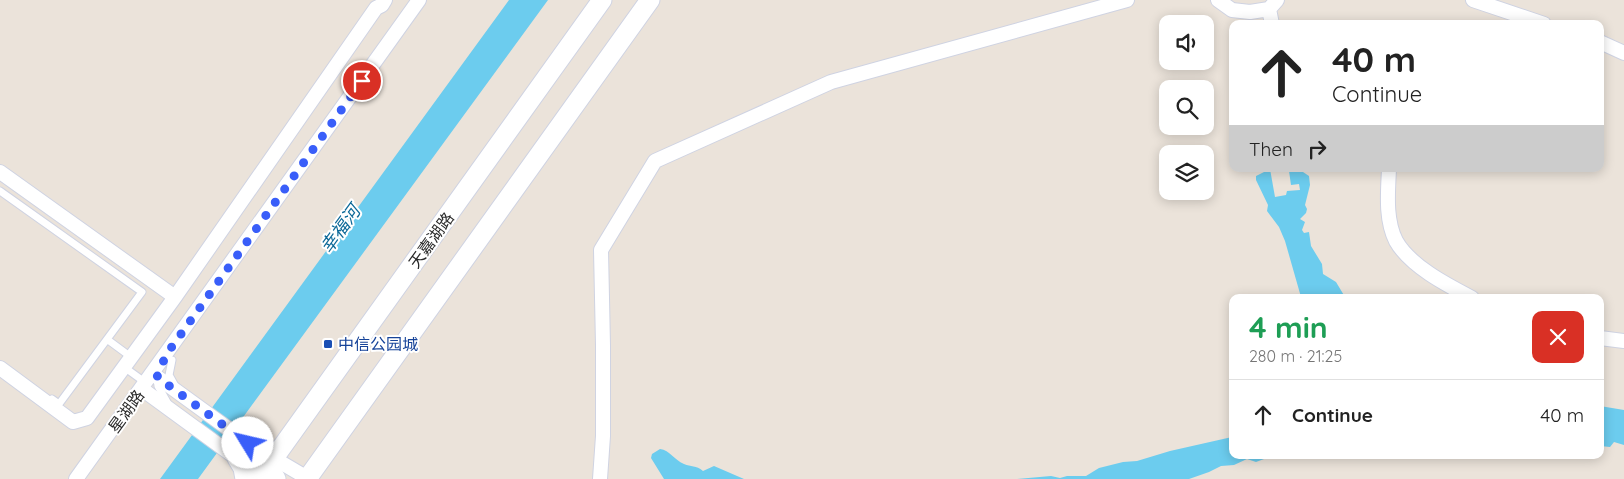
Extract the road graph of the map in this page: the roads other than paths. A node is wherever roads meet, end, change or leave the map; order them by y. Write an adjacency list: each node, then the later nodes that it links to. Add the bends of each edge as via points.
1 (386, 0): 18 (street, via 376,8)
2 (419, 0): 22 (street, 星湖路)
3 (428, 0): 22 (street, 星湖路)
4 (602, 0): 30 (street, 天嘉湖路)
5 (650, 0): 33 (street)
6 (1127, 0): 34 (street, via 830,82 655,161 601,250 603,427)
7 (1218, 0): 9 (street, via 1232,10 1250,12)
8 (1473, 0): 11 (street)
9 (1273, 4): 10 (street)
10 (1272, 20)
11 (1532, 20)
12 (1604, 44): 13 (street)
13 (1624, 53)
14 (0, 172): 18 (street)
15 (1389, 172): 17 (street, via 1387,202 1396,241 1408,257)
16 (0, 191): 20 (lane, via 142,292)
17 (1464, 294)
18 (175, 296): 24 (street)
19 (1604, 338): 21 (street)
20 (108, 340): 23 (lane, via 59,404); 24 (lane)
21 (1624, 341)
22 (169, 357): 26 (street, 星湖路); 27 (lane, via 170,378)
23 (0, 362)
24 (128, 362): 25 (street, via 86,418 73,422); 26 (lane)
25 (0, 368)
26 (152, 382): 27 (street); 29 (street, via 184,419); 31 (street, 星湖路); 32 (street, 星湖路)
27 (194, 404): 28 (street)
28 (248, 443): 30 (street)
29 (237, 458): 30 (street, via 242,468)
30 (264, 474): 33 (street)
31 (76, 479)
32 (87, 479)
33 (308, 479)
34 (600, 479)

